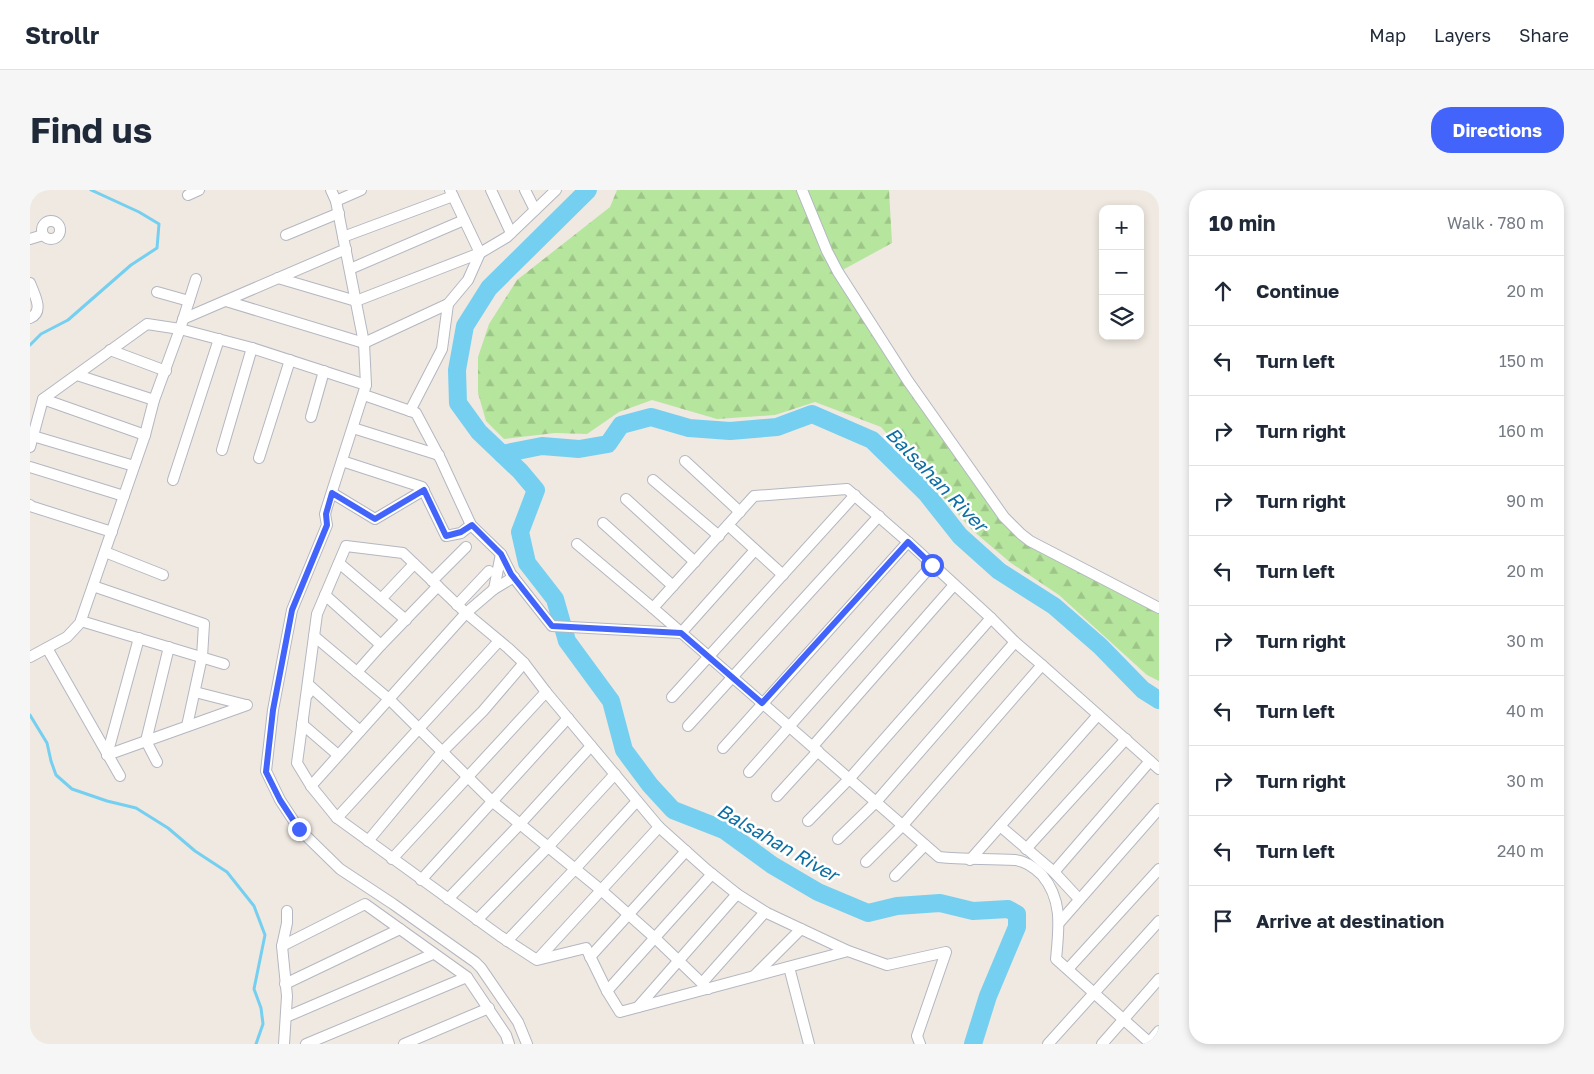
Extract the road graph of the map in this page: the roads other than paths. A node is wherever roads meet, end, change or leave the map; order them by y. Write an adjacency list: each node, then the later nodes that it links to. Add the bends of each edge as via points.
1 (199, 190): 9 (street)
2 (331, 190): 10 (street)
3 (361, 190): 10 (street)
4 (492, 190): 14 (street)
5 (525, 190): 11 (street)
6 (556, 190): 11 (street)
7 (802, 190): 94 (street, via 838,272 908,381 1004,517 1030,540)
8 (451, 193): 13 (street); 17 (street)
9 (188, 195)
10 (336, 201): 12 (street)
11 (535, 210): 14 (street)
12 (339, 213): 16 (street); 17 (street)
13 (464, 220): 20 (street); 21 (street)
14 (511, 233): 20 (street)
15 (43, 234): 18 (street)
16 (286, 235)
17 (344, 237): 19 (street)
18 (30, 239)
19 (346, 249): 21 (street); 22 (street)
20 (480, 253): 28 (street); 29 (street, via 468,280)
21 (350, 269): 28 (street)
22 (278, 278): 27 (street); 28 (street)
23 (196, 279): 26 (street)
24 (30, 283): 30 (street, via 38,307 38,312)
25 (157, 292): 26 (street)
26 (189, 301): 31 (street)
27 (226, 301): 31 (street); 33 (street)
28 (356, 301): 33 (street)
29 (448, 304): 33 (street); 43 (street, via 442,349)
30 (30, 318)
31 (181, 324): 32 (street); 35 (street, via 147,324); 37 (street)
32 (219, 339): 34 (street); 56 (street)
33 (364, 343): 40 (street)
34 (252, 348): 36 (street); 49 (street)
35 (110, 350): 37 (street); 39 (street)
36 (290, 360): 38 (street); 51 (street)
37 (166, 371): 42 (street)
38 (324, 371): 40 (street); 44 (street)
39 (77, 374): 41 (street); 42 (street)
40 (365, 390): 43 (street); 45 (street)
41 (43, 399): 46 (street); 47 (street)
42 (154, 400): 46 (street)
43 (410, 411): 50 (street, via 416,413)
44 (311, 418)
45 (353, 428): 50 (street); 52 (street)
46 (145, 435): 54 (street)
47 (33, 436): 48 (street); 54 (street)
48 (30, 447)
49 (222, 450)
50 (439, 455): 67 (street)
51 (259, 458)
52 (342, 461): 58 (street); 59 (street)
53 (685, 461): 64 (street)
54 (134, 466): 61 (street)
55 (30, 467): 61 (street)
56 (172, 480)
57 (653, 480): 70 (street)
58 (424, 490): 59 (street, via 375,519); 67 (street, via 446,536)
59 (332, 493): 209 (street, via 326,514 327,525 292,610 273,710 266,772 299,829 340,869 481,968 518,1022)
60 (855, 495): 64 (street, via 847,489 754,496); 65 (street); 83 (street)
61 (124, 496): 69 (street)
62 (626, 499): 77 (street)
63 (30, 505): 69 (street)
64 (740, 512): 68 (street)
65 (879, 516): 71 (street); 114 (street)
66 (603, 523): 88 (street)
67 (472, 525): 76 (street)
68 (728, 525): 70 (street); 74 (street)
69 (112, 532): 75 (street)
70 (719, 536): 77 (street)
71 (908, 542): 80 (street); 119 (street)
72 (577, 544): 93 (street)
73 (466, 547): 85 (street)
74 (755, 550): 83 (street); 99 (street)
75 (105, 552): 82 (street); 87 (street)
76 (501, 554): 84 (street); 89 (street)
77 (695, 562): 88 (street)
78 (339, 563): 79 (street, via 346,546 403,553); 90 (street); 91 (street)
79 (414, 564): 85 (street); 91 (street)
80 (932, 565): 86 (street); 125 (street)
81 (489, 571): 92 (street)
82 (163, 575)
83 (783, 575): 109 (street)
84 (514, 577): 89 (street); 99 (street, via 552,626)
85 (435, 584): 92 (street); 98 (street)
86 (954, 585): 96 (street); 132 (street)
87 (93, 586): 97 (street); 108 (street, via 204,624)
88 (673, 586): 93 (street)
89 (494, 588): 95 (street)
90 (325, 595): 100 (street, via 317,614); 104 (street)
91 (382, 598): 98 (street)
92 (457, 605): 95 (street)
93 (653, 608): 99 (street)
94 (1159, 608)
95 (466, 613): 102 (street); 118 (street)
96 (991, 618): 103 (street); 143 (street)
97 (81, 620): 101 (street); 105 (street, via 66,637)
98 (406, 620): 104 (street)
99 (681, 633): 109 (street)
100 (314, 636): 113 (street); 122 (street)
101 (139, 638): 106 (street); 134 (street)
102 (499, 641): 110 (street); 126 (street)
103 (1015, 642): 112 (street); 148 (street)
104 (381, 645): 113 (street)
105 (47, 648): 107 (street); 134 (street)
106 (169, 648): 108 (street); 129 (street)
107 (30, 657)
108 (202, 657): 111 (street); 115 (street)
109 (709, 657): 114 (street); 117 (street)
110 (524, 663): 116 (street); 133 (street)
111 (224, 664)
112 (1042, 665): 120 (street); 153 (street)
113 (357, 672): 118 (street)
114 (733, 678): 119 (street); 124 (street)
115 (195, 692): 123 (street); 123 (street, via 246,705)
116 (546, 692): 121 (street); 142 (street)
117 (672, 697)
118 (389, 699): 126 (street); 127 (street)
119 (762, 703): 125 (street); 131 (street)
120 (1098, 716): 128 (street); 154 (street)
121 (568, 718): 130 (street); 147 (street)
122 (302, 724): 127 (street, via 310,686); 135 (street); 144 (street, via 297,764)
123 (187, 726): 129 (street)
124 (688, 726)
125 (790, 726): 132 (street); 139 (street)
126 (419, 728): 133 (street); 150 (street)
127 (360, 731): 135 (street)
128 (1126, 739): 136 (street); 160 (street)
129 (146, 741): 134 (street); 137 (street)
130 (591, 746): 140 (street); 152 (street)
131 (723, 748)
132 (815, 749): 143 (street); 145 (street)
133 (442, 752): 142 (street); 157 (street)
134 (108, 754): 141 (street)
135 (338, 756): 144 (street)
136 (1150, 761): 138 (street); 167 (street)
137 (157, 762)
138 (1159, 769)
139 (749, 772)
140 (615, 774): 146 (street); 159 (street)
141 (120, 776)
142 (468, 777): 147 (street); 162 (street)
143 (850, 778): 148 (street); 151 (street)
144 (311, 786): 150 (street)
145 (777, 796)
146 (637, 800): 155 (street); 165 (street)
147 (493, 802): 152 (street); 170 (street)
148 (876, 802): 153 (street); 156 (street)
149 (1159, 809): 174 (street)
150 (337, 818): 157 (street)
151 (808, 821)
152 (520, 824): 159 (street); 173 (street)
153 (903, 825): 158 (street); 164 (street)
154 (1000, 826): 160 (street); 163 (street)
155 (659, 827): 161 (street); 171 (street)
156 (838, 839)
157 (368, 841): 162 (street)
158 (925, 845): 163 (street, via 939,857); 169 (street)
159 (548, 847): 165 (street); 178 (street)
160 (1026, 848): 167 (street)
161 (686, 851): 168 (street); 177 (street)
162 (392, 859): 170 (street)
163 (970, 860): 180 (street, via 1017,860 1036,868 1055,897)
164 (866, 862)
165 (575, 869): 171 (street); 184 (street)
166 (1159, 869): 192 (street)
167 (1054, 872): 174 (street)
168 (712, 874): 172 (street); 183 (street)
169 (895, 876)
170 (421, 880): 173 (street)
171 (600, 890): 177 (street); 189 (street)
172 (737, 894): 176 (street); 190 (street)
173 (448, 899): 178 (street)
174 (1079, 899): 180 (street)
175 (287, 910): 185 (street)
176 (765, 912): 182 (street); 197 (street)
177 (628, 915): 183 (street); 188 (street)
178 (477, 920): 184 (street)
179 (1159, 921): 199 (street)
180 (1059, 923): 192 (street, via 1056,959)
181 (400, 929): 185 (street, via 365,904); 187 (street); 196 (street)
182 (801, 929): 186 (street); 193 (street)
183 (655, 938): 190 (street); 198 (street)
184 (507, 941): 189 (street)
185 (282, 946): 196 (street)
186 (848, 951): 191 (street); 211 (street, via 887,964 946,952 917,1036)
187 (433, 954): 194 (street); 202 (street)
188 (590, 957): 189 (street, via 586,948); 198 (street)
189 (537, 960)
190 (679, 961): 197 (street); 201 (street)
191 (790, 967): 193 (street); 210 (street)
192 (1068, 969): 199 (street)
193 (754, 976): 197 (street)
194 (467, 977): 200 (street); 207 (street)
195 (1159, 979): 203 (street)
196 (285, 984): 202 (street)
197 (705, 986): 201 (street)
198 (607, 992): 201 (street, via 620,1012)
199 (1094, 994): 203 (street); 212 (street)
200 (489, 1008): 205 (street, via 506,1035); 208 (street)
201 (638, 1008)
202 (286, 1017): 206 (street)
203 (1124, 1020): 213 (street); 214 (street)
204 (1159, 1032): 214 (street)
205 (506, 1043)
206 (284, 1044)
207 (306, 1044)
208 (404, 1044)
209 (527, 1044)
210 (809, 1044)
211 (920, 1044)
212 (1048, 1044)
213 (1102, 1044)
214 (1149, 1044)

